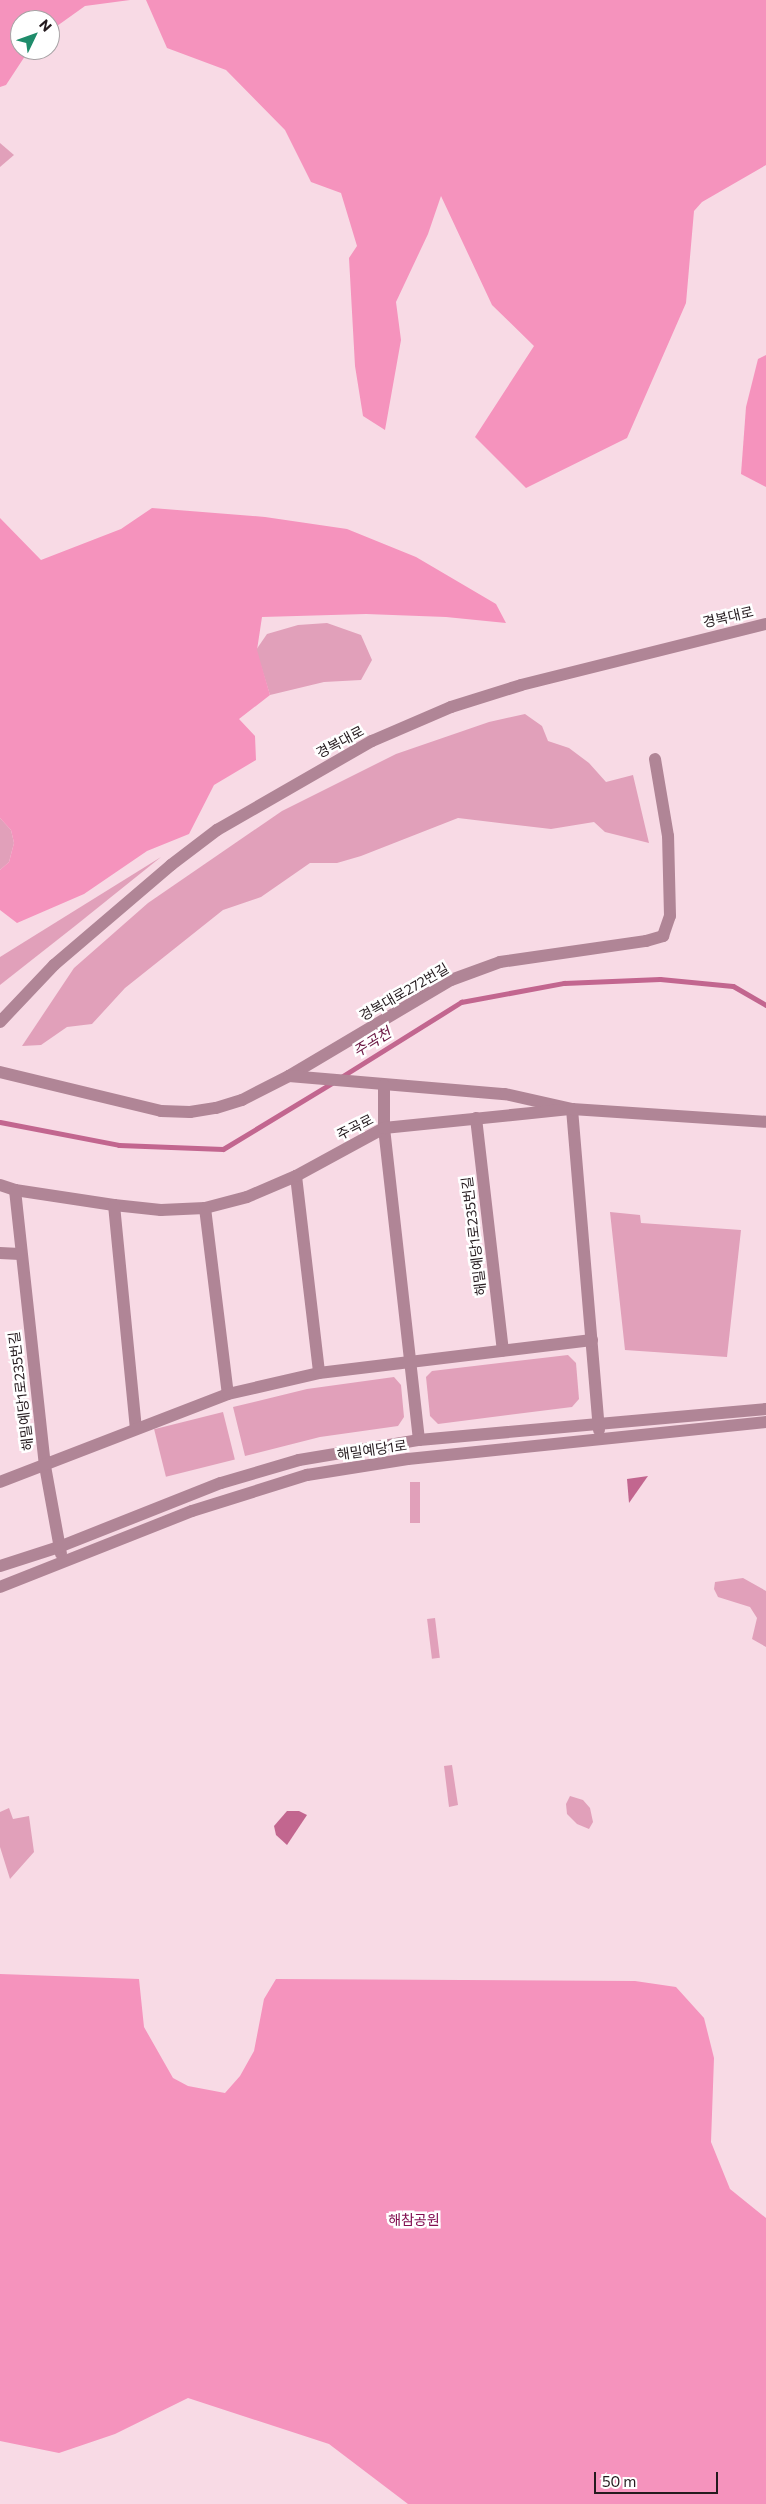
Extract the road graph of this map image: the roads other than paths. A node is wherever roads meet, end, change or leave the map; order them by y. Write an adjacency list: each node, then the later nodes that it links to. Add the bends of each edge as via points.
1 (766, 624): 3 (street, 경복대로, via 521,685 451,707 372,742 233,820 178,859 54,964)
2 (655, 759): 5 (street, 경복대로272번길, via 668,836 670,916 663,936 500,962 451,980)
3 (0, 1022)
4 (0, 1072): 5 (street, 경복대로272번길, via 161,1112 190,1112 242,1100)
5 (289, 1076): 6 (street)
6 (378, 1085): 7 (street, via 506,1094); 10 (street)
7 (572, 1109): 8 (street, 주곡로); 9 (street, 주곡로); 18 (street)
8 (476, 1118): 10 (street, 주곡로); 19 (street, 해밀예당1로235번길)
9 (766, 1122)
10 (384, 1128): 11 (street, 주곡로); 20 (street)
11 (296, 1176): 15 (street, 주곡로); 21 (street)
12 (0, 1185): 13 (street, 주곡로)
13 (15, 1190): 14 (street, 주곡로); 17 (street, 해밀예당1로235번길)
14 (114, 1205): 15 (street, 주곡로, via 160,1210); 26 (street)
15 (205, 1208): 22 (street)
16 (0, 1253): 17 (street)
17 (20, 1254): 29 (street, 해밀예당1로235번길)
18 (592, 1340): 19 (street, 해밀예당1로235번길); 25 (street)
19 (503, 1350): 20 (street, 해밀예당1로235번길)
20 (410, 1359): 21 (street, 해밀예당1로235번길); 27 (street)
21 (318, 1373): 22 (street, 해밀예당1로235번길)
22 (228, 1394): 26 (street, 해밀예당1로235번길)
23 (766, 1408): 25 (street, 해밀예당1로)
24 (766, 1422): 28 (street, 해밀예당1로)
25 (598, 1423): 27 (street, 해밀예당1로); 28 (street)
26 (136, 1428): 29 (street, 해밀예당1로235번길)
27 (418, 1440): 31 (street, 해밀예당1로, via 299,1460 221,1483)
28 (600, 1440): 32 (street, 해밀예당1로, via 408,1459 307,1475 192,1511)
29 (45, 1466): 30 (street, 해밀예당1로235번길); 31 (street, 해밀예당1로235번길)
30 (0, 1482)
31 (59, 1547): 32 (street, 해밀예당1로235번길); 33 (street, 해밀예당1로)
32 (63, 1564): 34 (street, 해밀예당1로)
33 (0, 1566)
34 (0, 1587)

